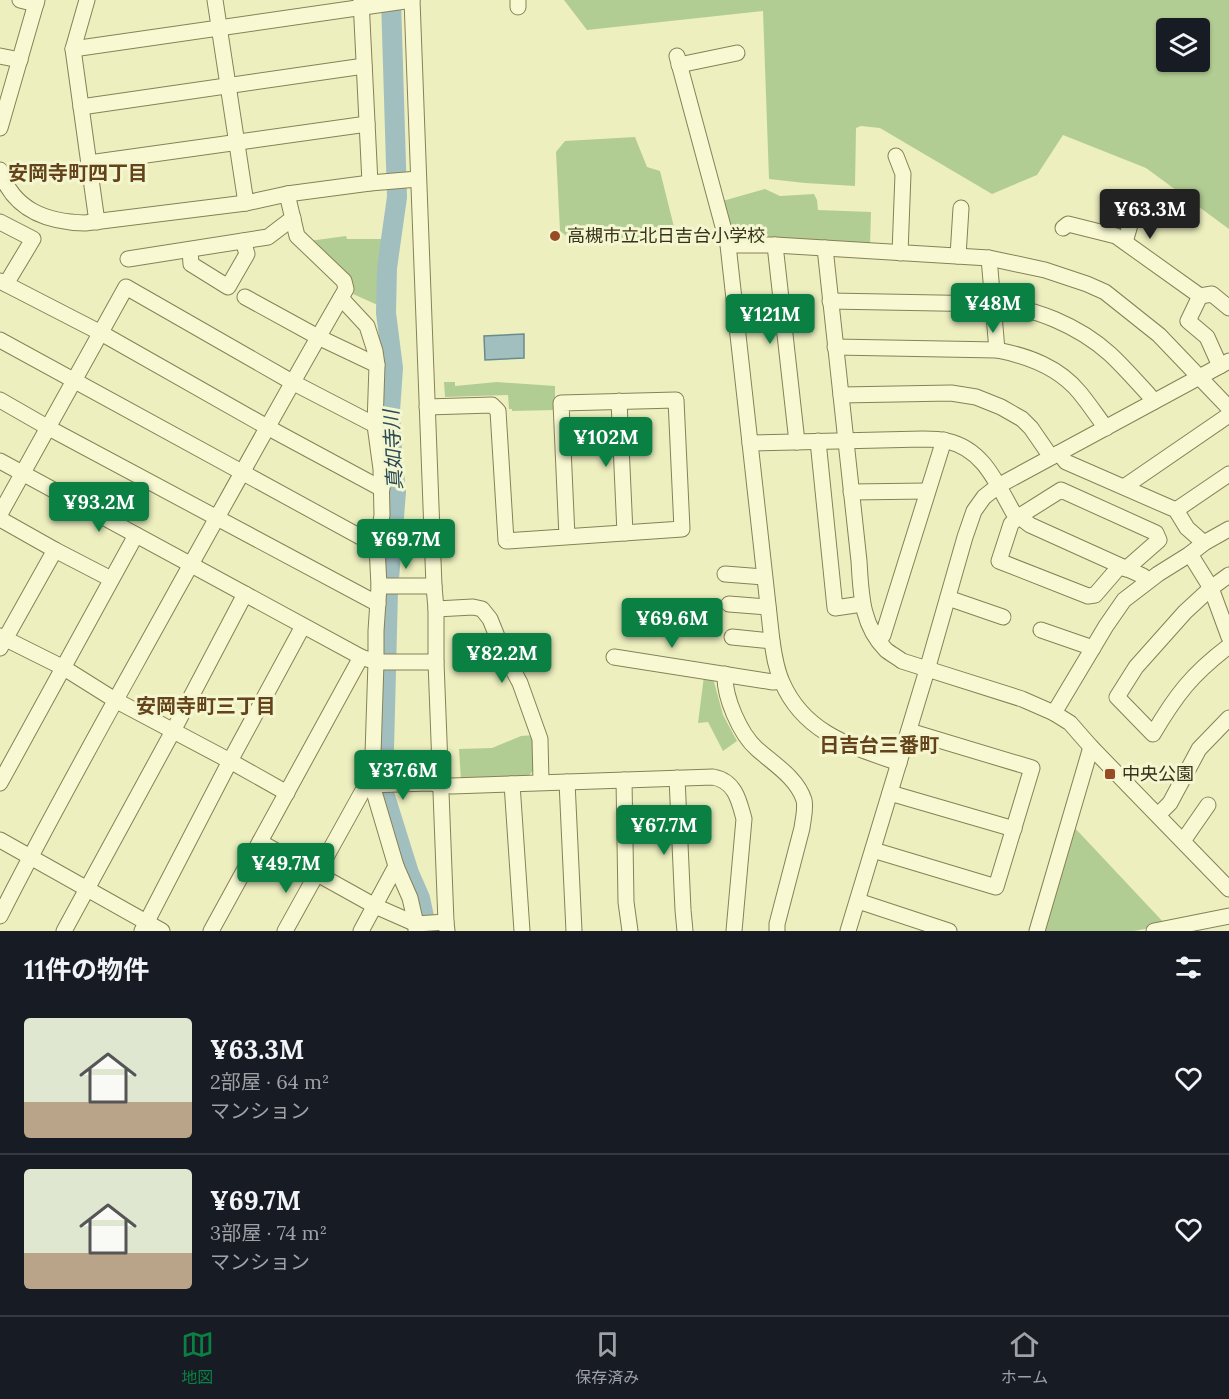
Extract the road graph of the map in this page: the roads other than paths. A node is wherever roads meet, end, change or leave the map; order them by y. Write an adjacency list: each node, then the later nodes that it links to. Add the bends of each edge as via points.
1 (20, 0): 5 (street)
2 (87, 0): 8 (street)
3 (215, 0): 7 (street)
4 (412, 0): 6 (street); 21 (street)
5 (37, 2): 11 (street)
6 (361, 4): 7 (street); 12 (street)
7 (220, 28): 8 (street); 13 (street)
8 (73, 49): 14 (street)
9 (737, 52): 33 (street, via 678,60)
10 (0, 56): 11 (street)
11 (20, 60): 16 (street)
12 (364, 66): 13 (street); 15 (street)
13 (228, 86): 14 (street); 17 (street)
14 (81, 107): 19 (street)
15 (367, 124): 17 (street); 22 (street)
16 (0, 128)
17 (237, 142): 19 (street); 24 (street)
18 (896, 156): 37 (street, via 903,174)
19 (89, 164): 28 (street)
20 (0, 170): 28 (street, via 14,197 34,212 60,221)
21 (418, 179): 22 (street); 62 (street)
22 (370, 183): 23 (street)
23 (287, 194): 24 (street); 26 (street)
24 (246, 203): 28 (street)
25 (961, 208): 38 (street)
26 (293, 218): 31 (street, via 268,237); 44 (street, via 297,237 344,280 346,289)
27 (0, 222): 41 (street, via 33,240)
28 (97, 222)
29 (1130, 225): 32 (street)
30 (1064, 228): 32 (street, via 1068,224 1116,236)
31 (243, 241): 36 (street); 36 (street, via 247,254 228,287 191,264)
32 (1125, 242): 42 (street)
33 (728, 245): 34 (street); 73 (street)
34 (775, 245): 35 (street); 72 (street)
35 (825, 248): 37 (street); 45 (street)
36 (190, 250): 40 (street)
37 (900, 253): 38 (street)
38 (958, 256): 39 (street)
39 (989, 258): 46 (street); 55 (street, via 1045,270 1106,292 1158,335)
40 (128, 260)
41 (3, 283): 48 (street)
42 (1200, 296): 47 (street, via 1212,294); 53 (street, via 1188,321 1207,337)
43 (245, 297): 49 (street)
44 (340, 298): 49 (street); 54 (street, via 367,326)
45 (830, 301): 46 (street); 51 (street)
46 (992, 304): 52 (street); 61 (street, via 1047,316 1069,326 1109,354)
47 (1229, 308)
48 (101, 333): 56 (street); 57 (street, via 126,287); 67 (street)
49 (318, 337): 54 (street); 57 (street)
50 (0, 340): 56 (street)
51 (835, 347): 52 (street); 58 (street)
52 (997, 350): 68 (street, via 1019,354 1060,374 1079,391)
53 (1225, 363): 55 (street)
54 (377, 365): 65 (street)
55 (1199, 377): 61 (street); 63 (street)
56 (74, 381): 66 (street); 76 (street)
57 (292, 382): 65 (street); 67 (street)
58 (841, 395): 71 (street); 74 (street, via 951,393 976,397 1022,419)
59 (0, 400): 66 (street)
60 (620, 401): 90 (street); 90 (street, via 676,400 682,529); 92 (street, via 561,403)
61 (1153, 402): 68 (street)
62 (428, 407): 92 (street, via 492,405 498,411 506,541); 105 (street)
63 (1229, 408)
64 (1229, 415): 80 (street)
65 (375, 425): 81 (street)
66 (47, 427): 77 (street); 86 (street)
67 (267, 427): 76 (street); 81 (street)
68 (1106, 428): 74 (street)
69 (944, 440): 71 (street); 79 (street, via 969,449); 82 (street)
70 (818, 441): 71 (street); 72 (street); 111 (street, via 836,608)
71 (845, 441): 83 (street)
72 (797, 442): 73 (street)
73 (750, 443): 101 (street)
74 (1055, 455): 79 (street); 80 (street)
75 (0, 461): 77 (street)
76 (242, 472): 86 (street); 94 (street)
77 (23, 473): 85 (street); 91 (street)
78 (1229, 474): 84 (street)
79 (998, 486): 87 (street); 108 (street, via 974,511)
80 (1124, 487): 84 (street)
81 (382, 489): 94 (street)
82 (927, 490): 83 (street); 119 (street)
83 (851, 492): 111 (street)
84 (1176, 510): 93 (street, via 1187,528)
85 (0, 514)
86 (218, 517): 97 (street); 109 (street)
87 (1018, 517): 98 (street); 98 (street, via 1011,524 999,561 1088,596 1095,595); 98 (street, via 1061,490 1156,533 1159,540)
88 (0, 519): 95 (street)
89 (1229, 529): 93 (street)
90 (625, 533): 92 (street)
91 (136, 535): 97 (street); 102 (street)
92 (567, 537)
93 (1204, 543): 96 (street)
94 (377, 546): 104 (street)
95 (55, 550): 102 (street); 120 (street)
96 (1190, 554): 103 (street); 106 (street)
97 (191, 565): 107 (street); 131 (street)
98 (1123, 567): 103 (street)
99 (725, 574): 101 (street)
100 (1229, 575): 106 (street)
101 (764, 577): 112 (street)
102 (111, 579): 127 (street)
103 (1147, 581): 123 (street, via 1124,600)
104 (379, 586): 105 (street); 109 (street)
105 (434, 586): 113 (street)
106 (1211, 588): 118 (street); 122 (street, via 1136,667 1117,697 1154,734 1183,688)
107 (245, 594): 115 (street); 134 (street)
108 (948, 598): 114 (street); 128 (street)
109 (378, 604): 125 (street)
110 (729, 604): 112 (street)
111 (862, 604): 119 (street)
112 (768, 607): 121 (street)
113 (436, 609): 126 (street); 141 (street, via 473,607 482,609 490,619 520,683 540,739)
114 (1003, 617)
115 (303, 626): 125 (street); 137 (street)
116 (1041, 630): 123 (street)
117 (732, 637): 121 (street)
118 (1229, 637)
119 (879, 640): 128 (street, via 902,661)
120 (2, 641): 127 (street)
121 (772, 641): 130 (street)
122 (1229, 646)
123 (1093, 648): 132 (street)
124 (614, 657): 129 (street)
125 (369, 660): 126 (street); 146 (street); 147 (street)
126 (436, 662): 144 (street)
127 (64, 668): 131 (street); 143 (street)
128 (927, 670): 132 (street); 135 (street)
129 (725, 674): 130 (street); 179 (street, via 730,702 744,734 787,774 804,801 802,828)
130 (781, 681): 138 (street, via 800,711 829,735)
131 (115, 700): 134 (street); 156 (street)
132 (1054, 713): 136 (street, via 1070,723)
133 (1229, 718): 150 (street, via 1199,749 1170,803)
134 (173, 731): 137 (street); 159 (street)
135 (909, 731): 138 (street); 151 (street, via 1032,768)
136 (1091, 747): 150 (street); 181 (street)
137 (230, 761): 147 (street); 165 (street)
138 (899, 763): 148 (street)
139 (677, 778): 140 (street); 177 (street); 178 (street, via 720,778 727,782 740,804 744,819)
140 (624, 780): 142 (street); 176 (street)
141 (541, 782): 142 (street); 145 (street)
142 (567, 782): 175 (street)
143 (0, 783)
144 (442, 784): 145 (street); 146 (street); 166 (street)
145 (512, 784): 174 (street)
146 (372, 785): 157 (street); 158 (street, via 366,786)
147 (286, 793): 154 (street)
148 (890, 793): 151 (street); 155 (street)
149 (1208, 805): 153 (street)
150 (1158, 815): 153 (street)
151 (1014, 829): 155 (street, via 996,887)
152 (0, 840): 156 (street)
153 (1183, 841): 160 (street)
154 (260, 842): 158 (street); 171 (street)
155 (873, 850): 161 (street)
156 (30, 856): 159 (street); 163 (street)
157 (396, 866): 162 (street); 167 (street, via 410,898)
158 (316, 873): 162 (street); 172 (street)
159 (87, 888): 165 (street); 169 (street)
160 (1229, 889)
161 (858, 901): 168 (street); 180 (street)
162 (375, 906): 167 (street); 173 (street)
163 (0, 916)
164 (1229, 916): 182 (street)
165 (144, 926): 170 (street)
166 (447, 927): 167 (street)
167 (416, 928)
168 (944, 930)
169 (64, 931)
170 (162, 931)
171 (211, 931)
172 (285, 931)
173 (361, 931)
174 (522, 931)
175 (574, 931)
176 (630, 931)
177 (685, 931)
178 (734, 931)
179 (777, 931)
180 (849, 931)
181 (1037, 931)
182 (1154, 931)

